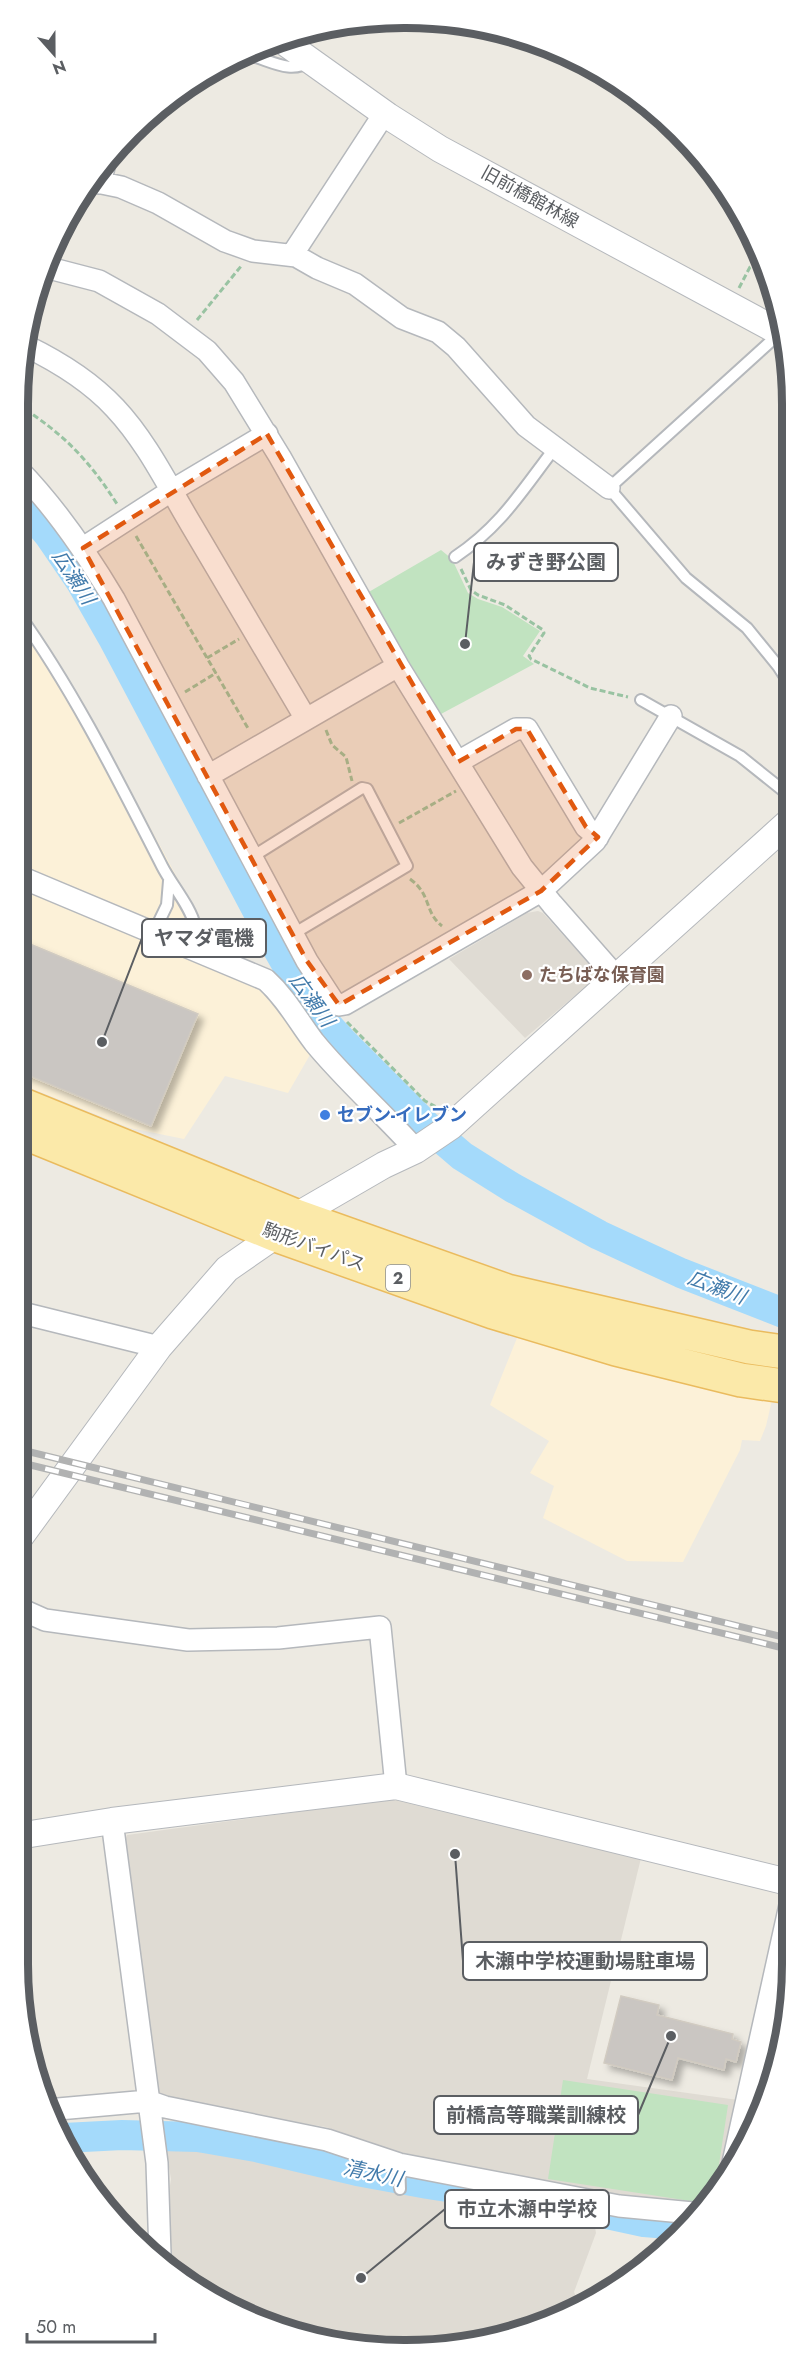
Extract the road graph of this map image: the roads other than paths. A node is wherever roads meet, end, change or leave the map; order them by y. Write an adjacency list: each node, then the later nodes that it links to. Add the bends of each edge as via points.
1 (290, 46): 3 (street, 旧前橋館林線)
2 (259, 58): 3 (lane, via 291,68)
3 (310, 61): 4 (street, 旧前橋館林線)
4 (384, 114): 6 (street); 8 (street, 旧前橋館林線)
5 (104, 179): 6 (street, via 158,203 225,241 253,251)
6 (292, 255): 12 (street, via 355,284 402,318 447,338 526,426)
7 (54, 269): 11 (street, via 99,281 186,333 234,382)
8 (773, 329)
9 (775, 340): 14 (lane)
10 (33, 350): 15 (street, via 66,368 115,408 142,442)
11 (267, 434): 15 (street); 19 (street)
12 (554, 449): 14 (street); 17 (lane, via 496,525)
13 (28, 479): 16 (street)
14 (609, 488): 20 (lane, via 686,578 747,628)
15 (171, 491): 16 (street); 23 (street)
16 (83, 548): 25 (street)
17 (455, 558)
18 (28, 629): 31 (lane, via 123,789)
19 (398, 666): 23 (street); 24 (street)
20 (782, 672)
21 (641, 700): 22 (lane)
22 (671, 717): 26 (lane, via 740,756); 28 (street)
23 (306, 719): 25 (street)
24 (458, 762): 28 (street, via 516,729 527,729 586,827); 32 (street)
25 (208, 776): 29 (street)
26 (782, 790)
27 (782, 827): 36 (street)
28 (598, 837): 32 (street)
29 (252, 856): 34 (street); 34 (lane, via 362,788 367,789 407,866)
30 (28, 880): 33 (street)
31 (169, 881): 33 (lane, via 167,905); 35 (lane, via 196,928)
32 (541, 891): 34 (street, via 345,1004 333,1001); 36 (street)
33 (154, 932): 35 (street)
34 (293, 934)
35 (191, 948): 39 (street, via 266,980 328,1058)
36 (617, 978): 39 (street, via 452,1125)
37 (28, 1108): 40 (main road, 駒形バイパス / 2)
38 (28, 1134): 40 (main road, 駒形バイパス / 2)
39 (420, 1146): 40 (street)
40 (286, 1226): 42 (street, via 227,1269); 43 (main road, 駒形バイパス / 2, via 507,1291); 44 (main road, 駒形バイパス / 2, via 493,1312 616,1349 741,1380)
41 (28, 1314): 42 (street)
42 (159, 1347): 45 (street)
43 (782, 1352)
44 (782, 1386)
45 (28, 1526)
46 (28, 1612): 47 (street, via 45,1620 188,1640 278,1638 380,1627)
47 (396, 1785): 48 (street); 50 (street)
48 (112, 1821): 49 (street); 52 (street)
49 (28, 1834)
50 (782, 1881)
51 (782, 1941): 54 (street)
52 (148, 2101): 53 (street); 55 (street, via 327,2140); 58 (street, via 157,2163)
53 (57, 2109)
54 (738, 2140)
55 (399, 2162): 56 (lane); 57 (street, via 620,2206)
56 (400, 2189)
57 (688, 2212)
58 (160, 2249)

